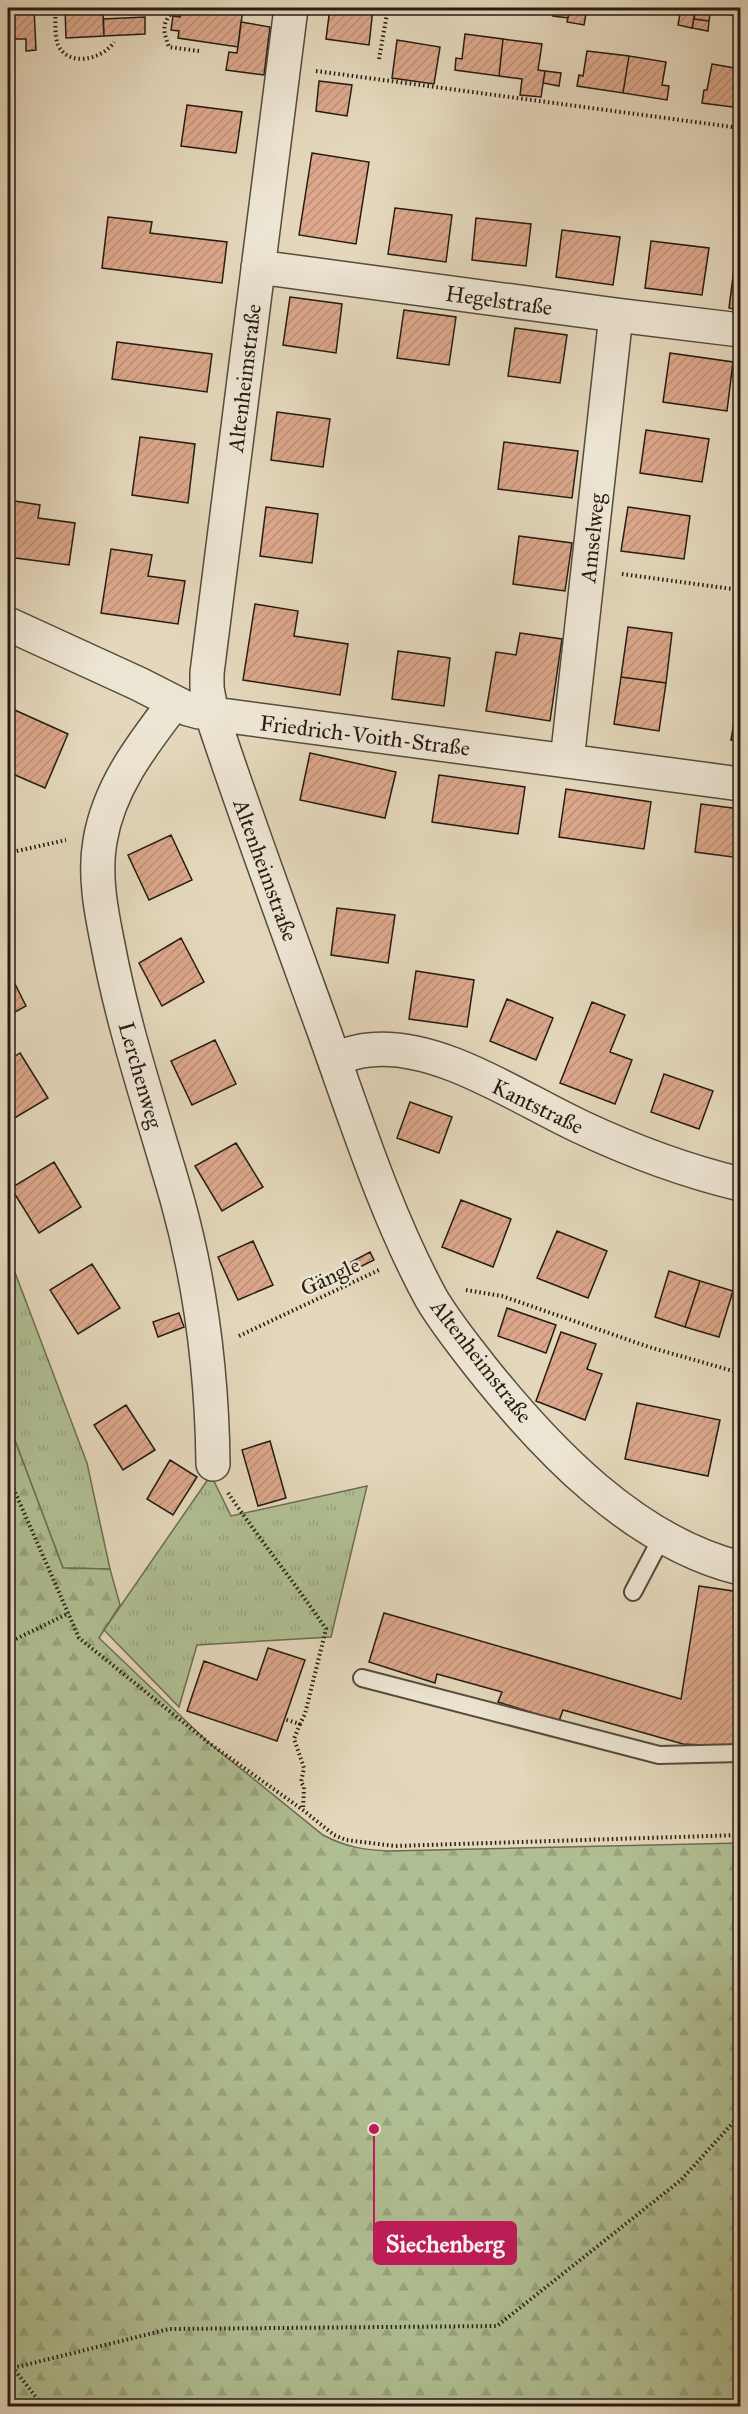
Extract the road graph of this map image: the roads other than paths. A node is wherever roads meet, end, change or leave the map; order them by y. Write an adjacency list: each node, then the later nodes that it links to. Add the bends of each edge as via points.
1 (291, 8): 2 (street, Altenheimstraße)
2 (258, 267): 3 (street, Hegelstraße); 7 (street, Altenheimstraße, via 207,672)
3 (616, 315): 4 (street, Hegelstraße); 8 (street, Amselweg)
4 (741, 330)
5 (8, 624): 6 (street, Friedrich-Voith-Straße)
6 (174, 702): 7 (street, Friedrich-Voith-Straße); 12 (street, Lerchenweg, via 118,784 99,844 99,882 114,979 193,1265 211,1383)
7 (212, 715): 8 (street, Friedrich-Voith-Straße); 10 (street, Altenheimstraße)
8 (567, 761): 9 (street, Friedrich-Voith-Straße)
9 (741, 784)
10 (334, 1059): 11 (street, Kantstraße, via 371,1050 434,1058 456,1065 582,1128 656,1158); 13 (street, Altenheimstraße, via 397,1228 433,1300 457,1336 505,1398 545,1439 608,1498)
11 (741, 1184)
12 (213, 1464)
13 (662, 1537): 14 (street, Altenheimstraße); 15 (lane)
14 (741, 1568)
15 (633, 1592)
16 (362, 1678): 17 (lane, via 659,1755)
17 (741, 1753)

